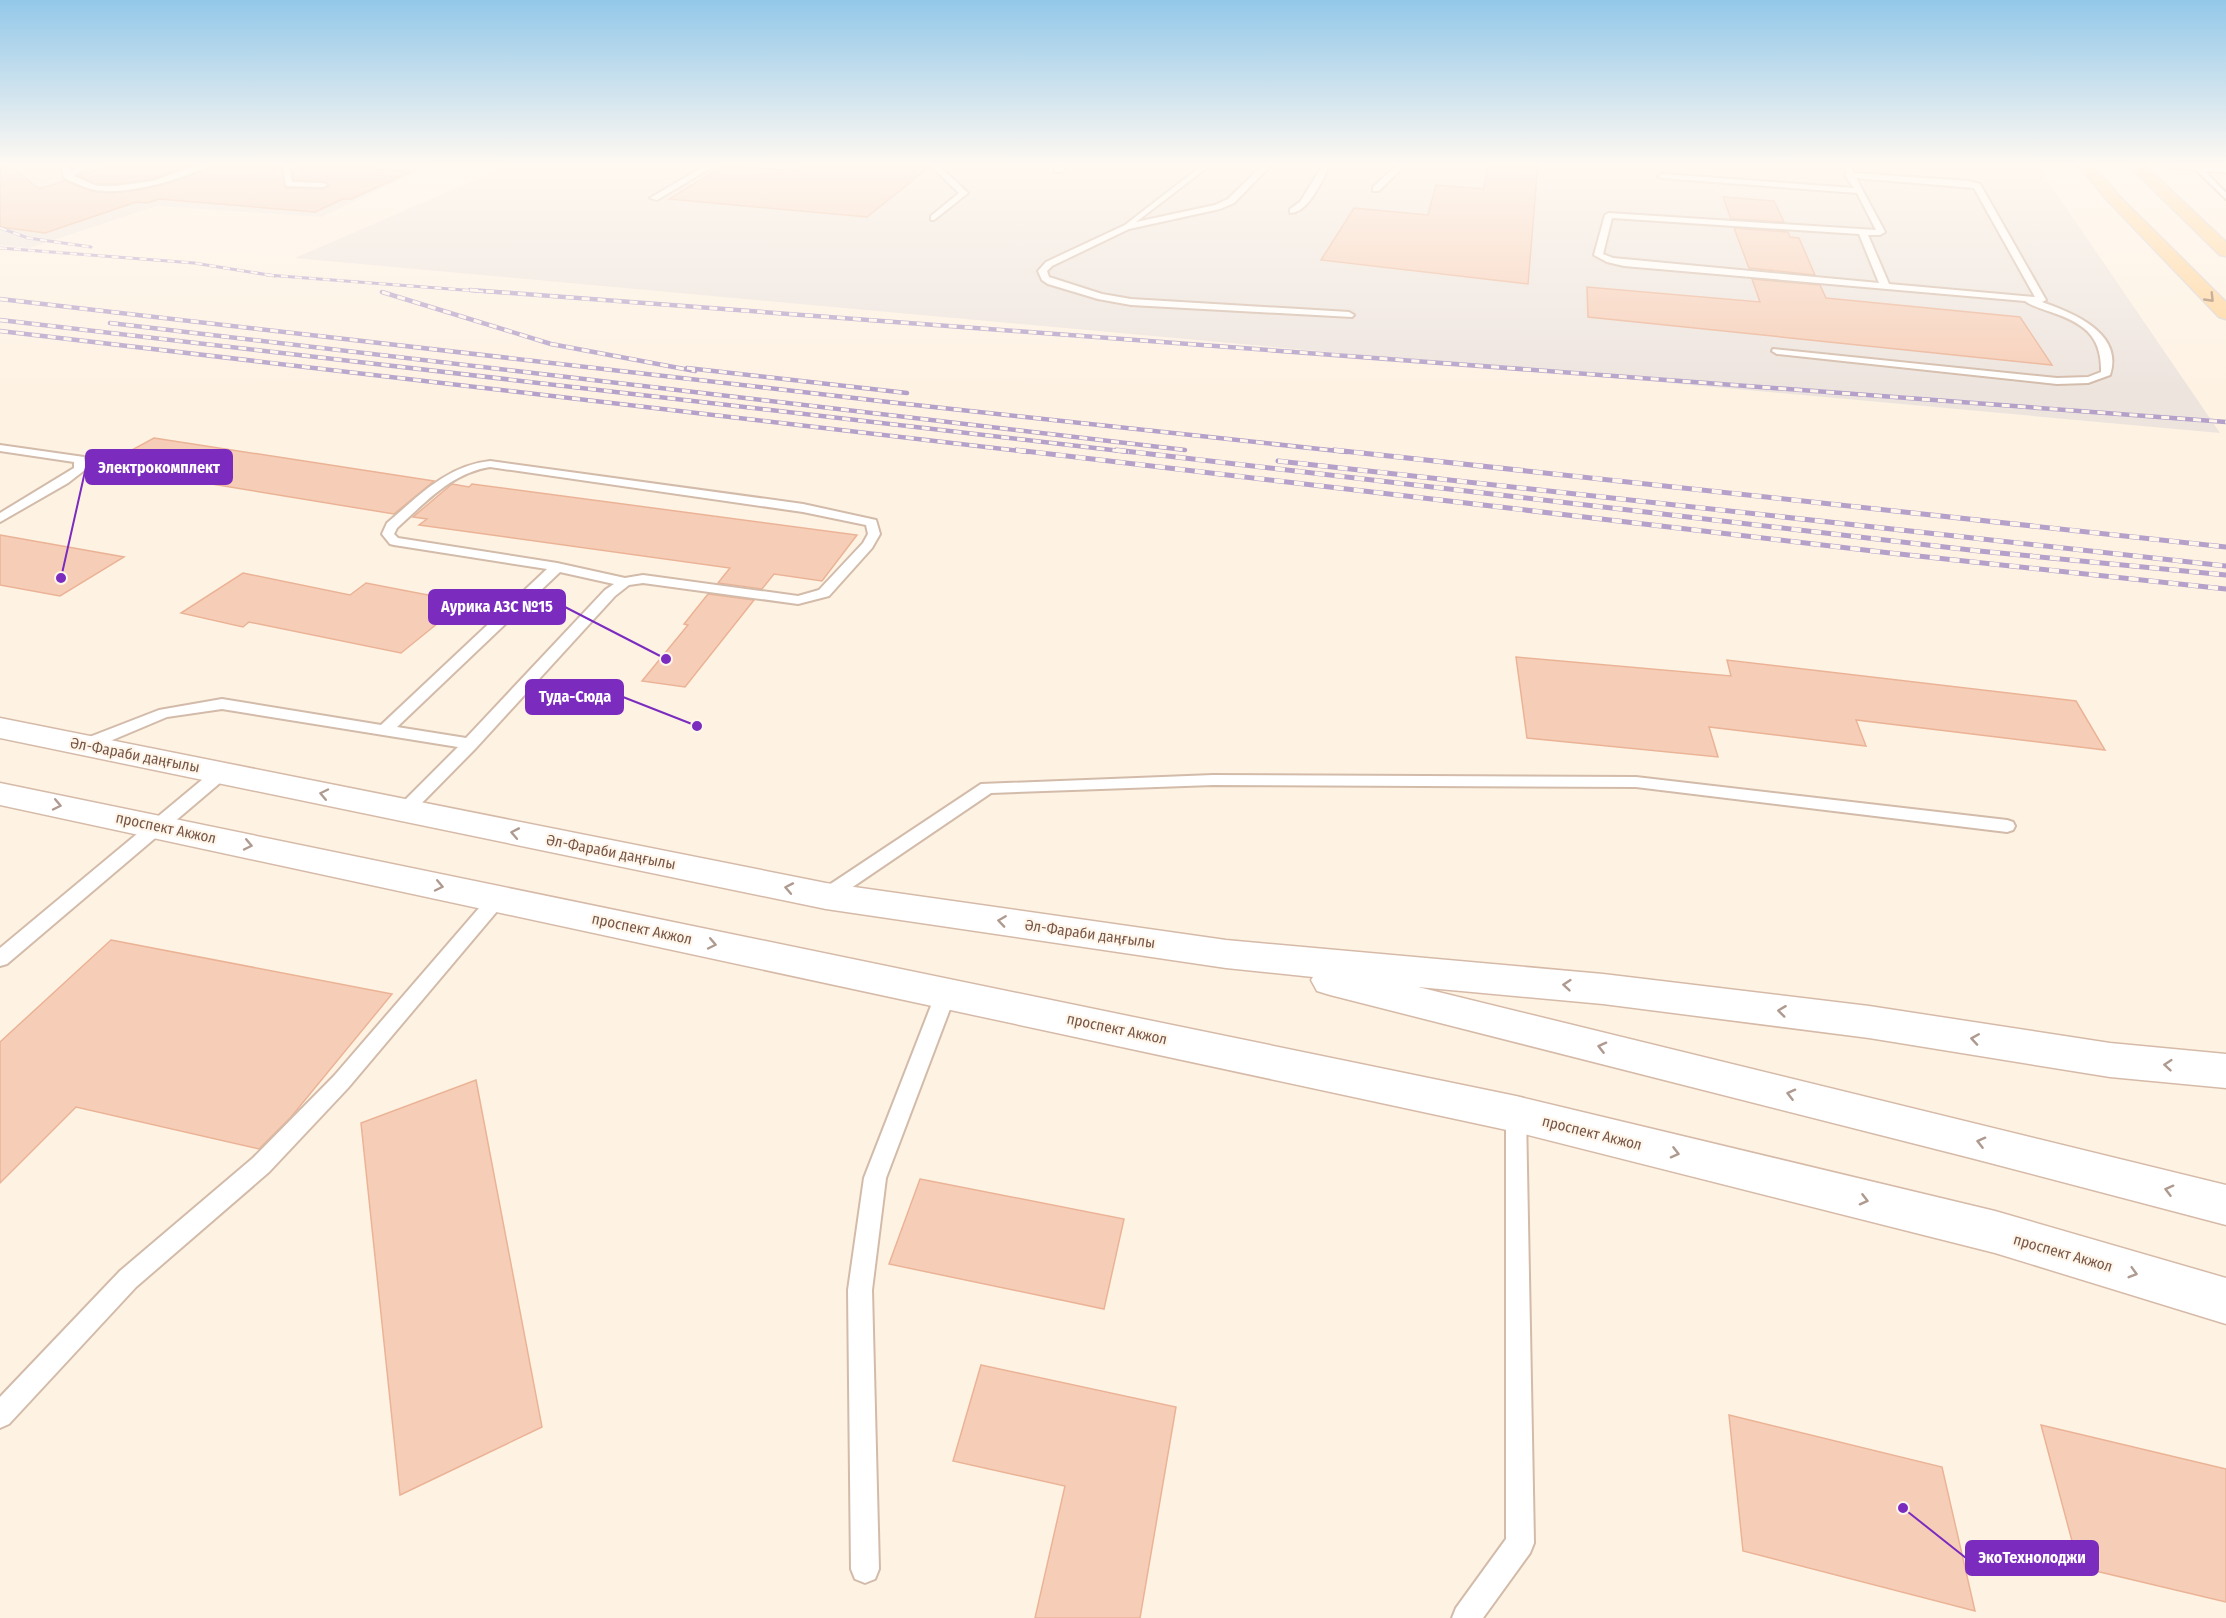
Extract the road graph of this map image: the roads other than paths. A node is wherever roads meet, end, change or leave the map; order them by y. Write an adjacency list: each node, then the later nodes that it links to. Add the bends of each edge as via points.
1 (1103, 239): 11 (lane, via 1048,264 1042,271 1045,278 1101,297 1131,302)
2 (1603, 239): 8 (lane, via 1598,255 1624,263)
3 (1866, 239): 8 (lane)
4 (2007, 239): 9 (lane, via 2041,299)
5 (2153, 239): 10 (main road, one-way to 10)
6 (2213, 239): 7 (main road)
7 (2226, 251)
8 (1885, 286): 9 (lane)
9 (2028, 300): 12 (lane, via 2095,330 2107,362 2106,373 2087,381 2057,381)
10 (2226, 313)
11 (1349, 315)
12 (1777, 351)
13 (0, 448): 14 (lane, via 80,459 80,469)
14 (0, 518)
15 (556, 567): 16 (lane); 16 (lane, via 394,541 388,534 391,526 457,471 475,464 802,508 872,523 874,534 868,544 824,593 798,600 643,579); 18 (lane)
16 (625, 582): 19 (lane, via 610,593)
17 (0, 728): 20 (main road, Әл-Фараби даңғылы)
18 (386, 729): 19 (lane); 20 (lane, via 222,704 164,713)
19 (470, 744): 23 (lane)
20 (85, 745): 21 (main road, Әл-Фараби даңғылы)
21 (221, 773): 23 (main road, Әл-Фараби даңғылы, one-way to 21); 24 (lane)
22 (0, 794): 24 (main road, проспект Акжол, one-way to 24)
23 (405, 810): 26 (main road, Әл-Фараби даңғылы, one-way to 23)
24 (158, 826): 27 (main road, проспект Акжол, one-way to 27); 29 (lane)
25 (2007, 826): 26 (lane, via 1636,782 1213,780 987,788)
26 (826, 896): 28 (main road, Әл-Фараби даңғылы, one-way to 26)
27 (498, 898): 30 (main road, проспект Акжол, one-way to 30); 35 (lane, via 341,1082 269,1157 128,1279)
28 (1226, 954): 31 (main road, one-way to 28, via 2110,1060 1869,1022 1603,988); 33 (main road, one-way to 28)
29 (0, 959)
30 (945, 993): 32 (main road, проспект Акжол); 36 (lane, via 875,1178 860,1290)
31 (2226, 1071)
32 (1516, 1114): 34 (main road, проспект Акжол, one-way to 34, via 1995,1232); 37 (lane, via 1520,1543)
33 (2226, 1205)
34 (2226, 1301)
35 (0, 1415)
36 (865, 1569)
37 (1466, 1618)

